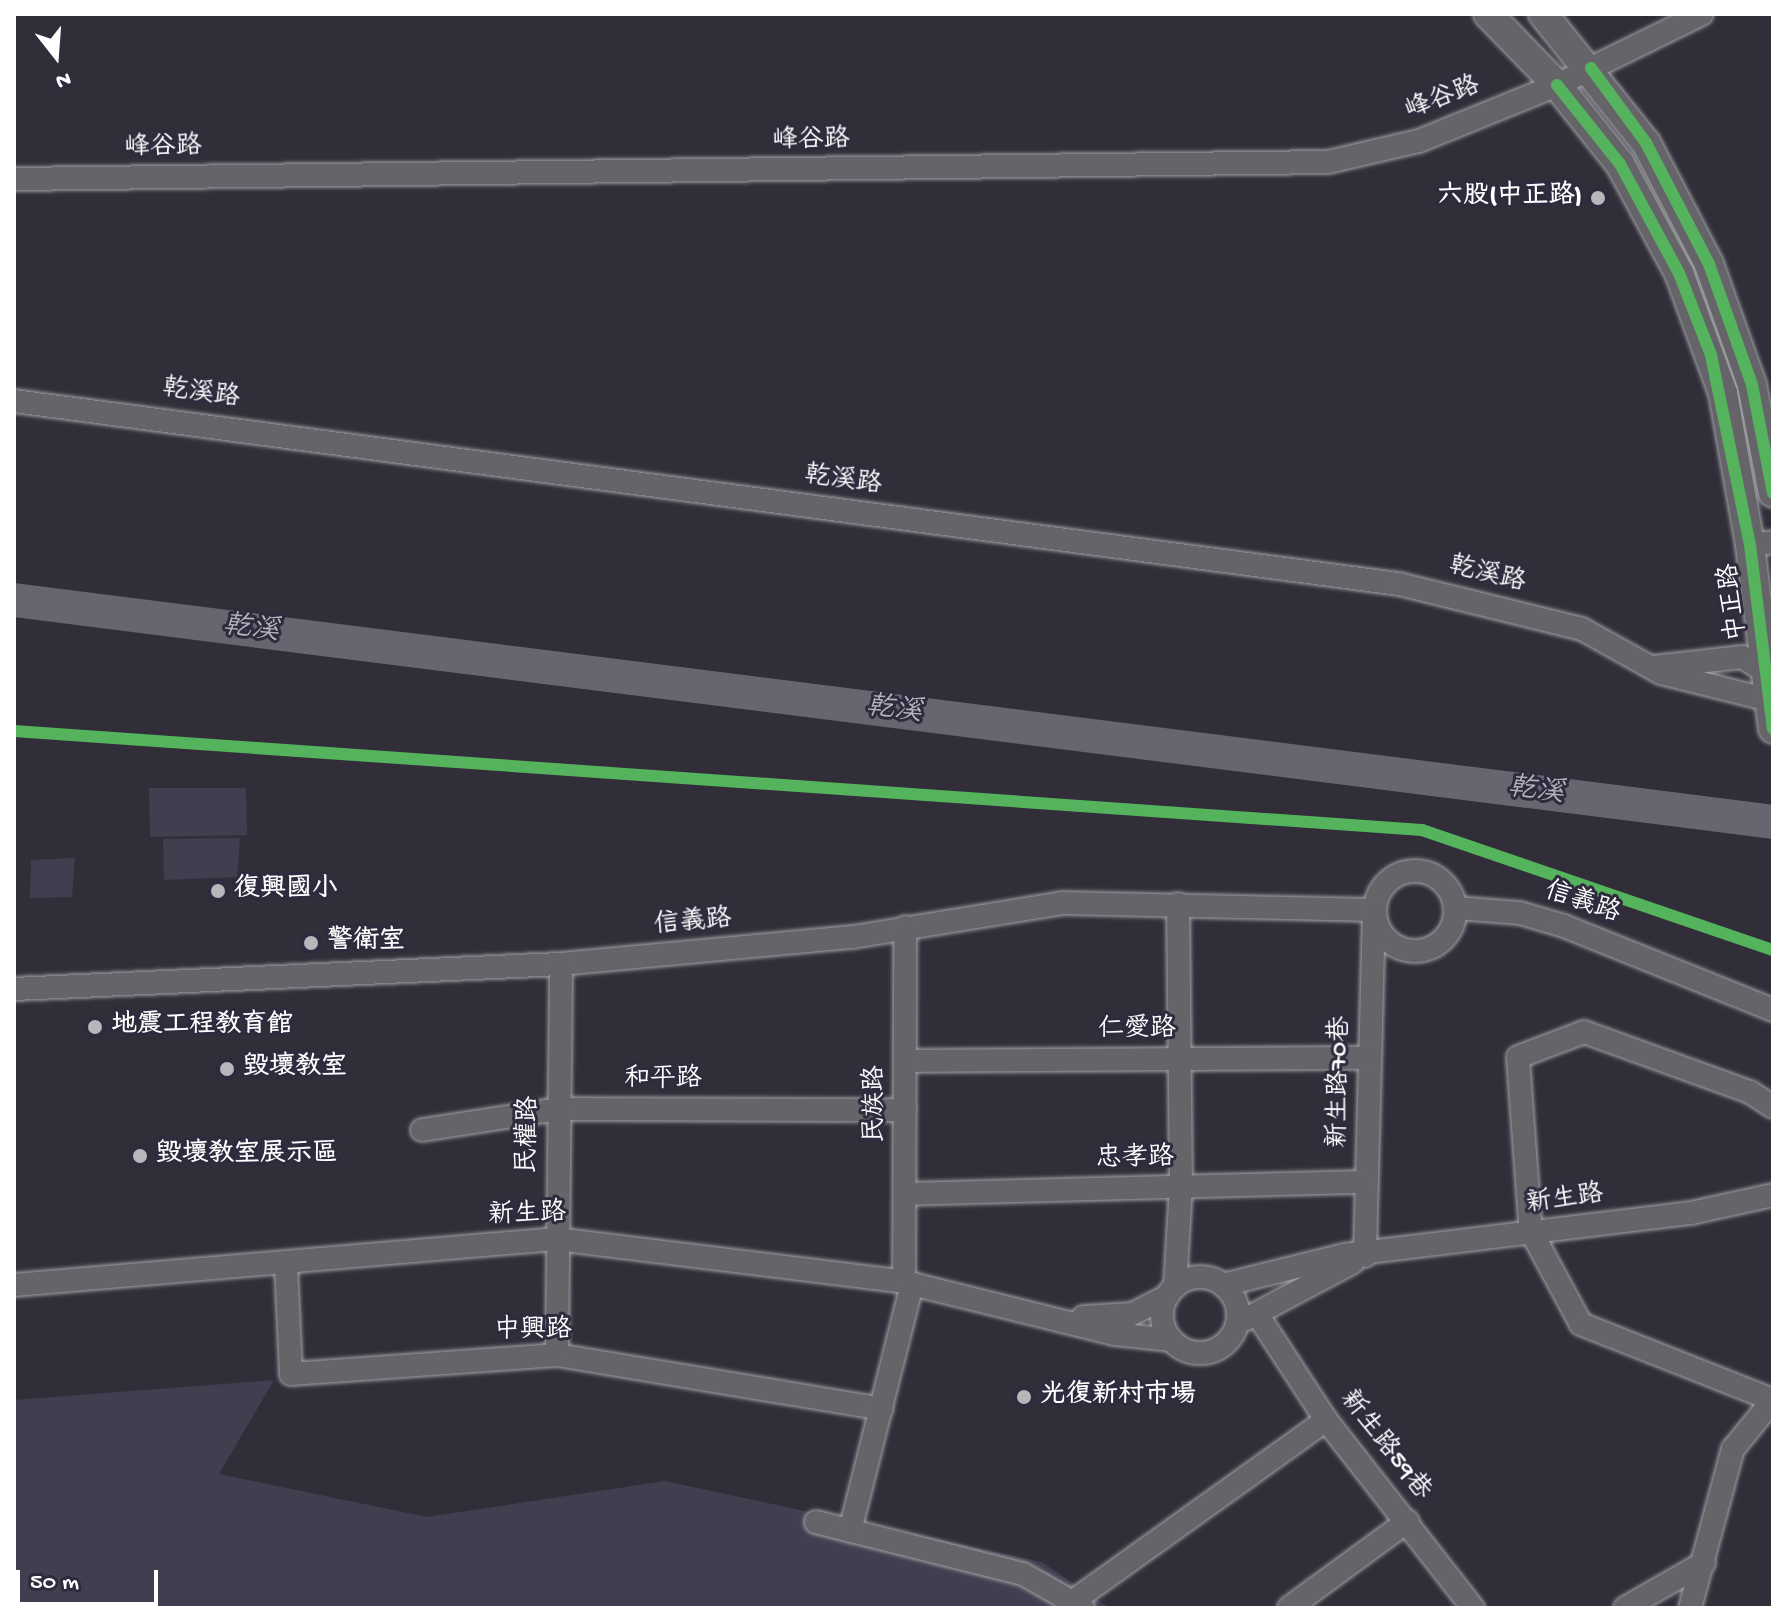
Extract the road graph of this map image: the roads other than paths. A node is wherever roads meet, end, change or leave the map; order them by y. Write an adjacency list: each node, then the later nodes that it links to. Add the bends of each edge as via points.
1 (1488, 14): 5 (main road, 中正路)
2 (1543, 14): 4 (main road)
3 (1702, 14): 4 (street, 峰谷路)
4 (1591, 68): 5 (street, 峰谷路); 8 (main road, via 1646,143 1709,264 1752,385)
5 (1557, 85): 6 (street, 峰谷路, via 1419,141 1328,162); 9 (main road, 中正路, via 1620,164 1679,273 1723,393)
6 (14, 179)
7 (14, 401): 10 (street, 乾溪路, via 1399,584 1582,629)
8 (1773, 493)
9 (1762, 543): 11 (main road, 中正路)
10 (1651, 667): 11 (street, 乾溪路, via 1708,688); 11 (street, via 1742,657)
11 (1770, 686): 12 (main road, 中正路)
12 (1773, 729)
13 (1178, 904): 15 (street, 信義路); 16 (street, 信義路, via 1062,903); 21 (street)
14 (1456, 908): 15 (street, via 1445,884 1421,871 1408,871 1384,885); 15 (street, via 1449,934 1427,950 1414,952 1390,944); 19 (street, 信義路, via 1520,913 1564,926)
15 (1374, 910): 20 (street, 新生路70巷)
16 (905, 927): 17 (street, 信義路, via 853,937); 22 (street, 民族路)
17 (561, 964): 18 (street, 信義路); 24 (street, 民權路)
18 (14, 989)
19 (1773, 1010)
20 (1370, 1058): 21 (street, 仁愛路); 27 (street, 新生路70巷)
21 (1180, 1059): 22 (street, 仁愛路); 28 (street)
22 (905, 1061): 25 (street, 民族路)
23 (1773, 1107): 31 (street, via 1750,1092 1584,1032 1518,1057)
24 (559, 1109): 25 (street, 和平路); 26 (street, 和平路); 32 (street, 民權路)
25 (905, 1110): 29 (street, 民族路)
26 (422, 1130)
27 (1367, 1182): 28 (street, 忠孝路); 33 (street, 新生路70巷)
28 (1181, 1187): 29 (street, 忠孝路); 38 (street)
29 (905, 1194): 35 (street, 民族路)
30 (1773, 1195): 31 (street, 新生路, via 1691,1213)
31 (1531, 1234): 33 (street, 新生路); 43 (street, via 1581,1324)
32 (556, 1239): 34 (street, 新生路); 35 (street, 新生路); 42 (street, 民權路)
33 (1365, 1256): 37 (street, 新生路, via 1344,1255); 40 (street, 新生路)
34 (286, 1264): 36 (street, 新生路); 42 (street, 中興路, via 291,1374)
35 (908, 1283): 39 (street, 新生路); 44 (street, 民族路)
36 (14, 1285)
37 (1223, 1285): 38 (street, 新生路, via 1195,1278); 40 (street)
38 (1171, 1292): 39 (street, 新生路, via 1118,1317); 41 (street, via 1162,1318)
39 (1038, 1314): 41 (street, 新生路, via 1114,1334)
40 (1247, 1318): 41 (street, 新生路, via 1226,1343 1204,1353); 45 (street, 新生路59巷)
41 (1172, 1340)
42 (557, 1355): 44 (street, 中興路)
43 (1773, 1400): 49 (street, via 1733,1449)
44 (882, 1409): 48 (street, 民族路)
45 (1326, 1420): 46 (street, 新生路59巷); 50 (street)
46 (1408, 1521): 51 (street); 52 (street, 新生路59巷)
47 (816, 1522): 48 (street)
48 (850, 1531): 50 (street, via 1023,1574)
49 (1704, 1563): 53 (street); 54 (street)
50 (1078, 1605)
51 (1289, 1608)
52 (1473, 1608)
53 (1625, 1608)
54 (1690, 1608)

